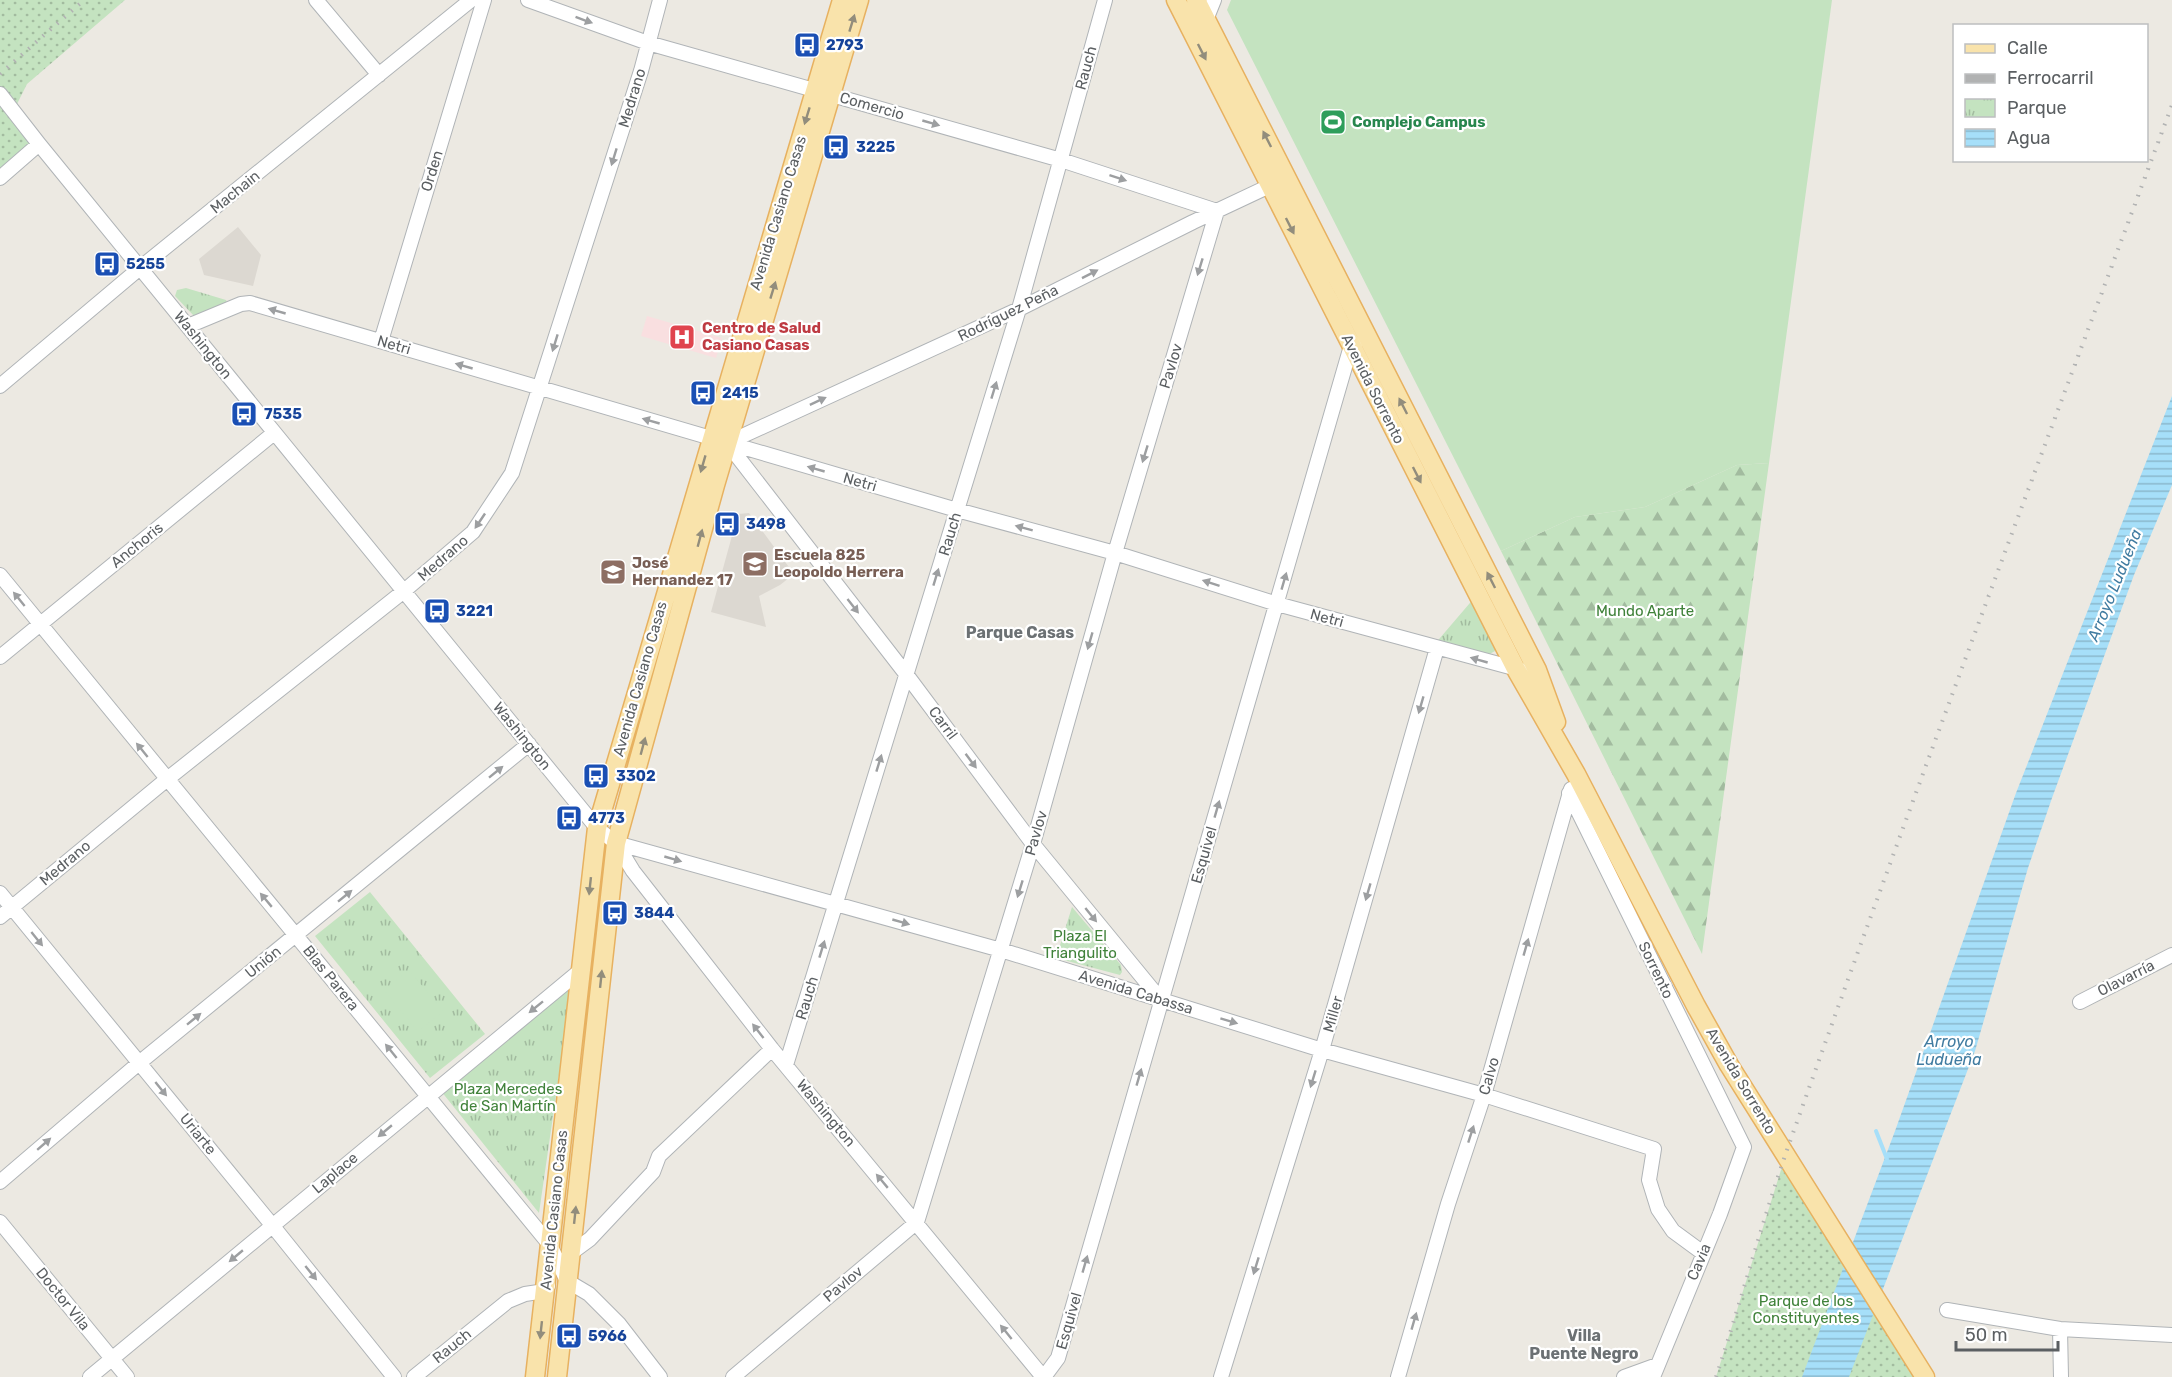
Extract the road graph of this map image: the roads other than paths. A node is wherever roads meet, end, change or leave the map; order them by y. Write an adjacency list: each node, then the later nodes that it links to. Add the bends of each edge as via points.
1 (316, 0): 14 (street)
2 (471, 0): 14 (street, Machain)
3 (484, 0): 25 (street, Orden)
4 (528, 0): 13 (street, Comercio, one-way to 13)
5 (660, 0): 13 (street, Medrano)
6 (842, 0): 15 (main road, Avenida Casiano Casas)
7 (859, 0): 15 (main road, Avenida Casiano Casas, one-way to 7)
8 (1105, 0): 18 (street, Rauch)
9 (1176, 0): 12 (main road, Avenida Sorrento)
10 (1196, 0): 12 (main road, Avenida Sorrento)
11 (1214, 0): 12 (street)
12 (1198, 25): 20 (main road, Avenida Sorrento)
13 (648, 43): 15 (street, Comercio); 28 (street, Medrano, one-way to 28)
14 (379, 75): 22 (street, Machain)
15 (823, 92): 18 (street, Comercio, one-way to 18); 30 (main road, Avenida Casiano Casas)
16 (0, 94): 17 (street, Washington)
17 (39, 144): 19 (street); 22 (street, Washington)
18 (1061, 160): 21 (street, Comercio, one-way to 21); 23 (street, Rauch)
19 (0, 178)
20 (1278, 182): 21 (street, Rodríguez Peña); 26 (main road, Avenida Sorrento)
21 (1217, 210): 23 (street, Rodríguez Peña, one-way to 21); 32 (street, Pavlov, one-way to 32)
22 (140, 268): 24 (street, Washington); 27 (street, Machain)
23 (1019, 309): 30 (street, Rodríguez Peña, one-way to 23); 31 (street, Rauch, one-way to 23)
24 (188, 326): 25 (street, Netri, one-way to 24, via 250,303); 29 (street, Washington)
25 (381, 342): 28 (street, Netri, one-way to 25)
26 (1359, 342): 35 (street, Esquivel, one-way to 26); 39 (main road, Avenida Sorrento, one-way to 39); 40 (main road, Avenida Sorrento, one-way to 26)
27 (0, 386)
28 (541, 388): 30 (street, Netri, one-way to 28); 34 (street, Medrano, one-way to 34, via 512,473 473,532)
29 (274, 432): 34 (street, Washington); 36 (street, Anchoris)
30 (719, 441): 31 (street, Netri, one-way to 30); 41 (street, Carril, one-way to 41); 46 (main road, Avenida Casiano Casas, one-way to 46); 47 (main road, Avenida Casiano Casas, one-way to 30)
31 (957, 510): 32 (street, Netri, one-way to 31); 41 (street, Rauch, one-way to 31)
32 (1115, 553): 35 (street, Netri, one-way to 32); 48 (street, Pavlov, one-way to 48)
33 (0, 575): 36 (street, Blas Parera, one-way to 33)
34 (404, 591): 42 (street, Washington); 44 (street, Medrano)
35 (1277, 604): 37 (street, Netri); 57 (street, Esquivel, one-way to 35)
36 (39, 624): 38 (street, Anchoris); 44 (street, Blas Parera, one-way to 36)
37 (1437, 648): 39 (street, Netri, one-way to 37); 60 (street, Miller, one-way to 60)
38 (0, 657)
39 (1517, 670): 40 (street, Netri); 43 (main road, Avenida Sorrento)
40 (1537, 670): 43 (main road, Avenida Sorrento)
41 (906, 674): 48 (street, Carril, one-way to 48); 50 (street, Rauch, one-way to 41)
42 (529, 744): 46 (street, Washington); 53 (street, Unión, one-way to 42)
43 (1576, 774): 45 (street, Calvo); 91 (main road, Avenida Sorrento, via 1729,1065)
44 (166, 780): 51 (street, Medrano); 53 (street, Blas Parera, one-way to 44)
45 (1569, 793): 63 (street, Calvo, one-way to 45); 65 (street, Sorrento)
46 (597, 828): 47 (street, Washington); 56 (main road, Avenida Casiano Casas, one-way to 56)
47 (616, 843): 50 (street, Avenida Cabassa, one-way to 50); 59 (street, Washington, one-way to 47, via 633,871); 72 (main road, Avenida Casiano Casas, one-way to 47)
48 (1033, 844): 54 (street, Pavlov, one-way to 54); 57 (street, Carril, one-way to 57)
49 (0, 893): 51 (street, Uriarte)
50 (836, 904): 54 (street, Avenida Cabassa, one-way to 54); 62 (street, Rauch, one-way to 50)
51 (12, 907): 52 (street, Medrano); 61 (street, Uriarte, one-way to 61)
52 (0, 917)
53 (296, 936): 61 (street, Unión, one-way to 53); 64 (street, Blas Parera, one-way to 53)
54 (1001, 950): 57 (street, Avenida Cabassa); 68 (street, Pavlov)
55 (2172, 955): 58 (street, Olavarría)
56 (581, 970): 64 (street, Laplace, one-way to 64); 70 (main road, Avenida Casiano Casas)
57 (1161, 1000): 60 (street, Avenida Cabassa, one-way to 60); 87 (street, Esquivel, one-way to 57, via 1058,1358)
58 (2080, 1002)
59 (772, 1049): 62 (street, Washington); 72 (street, via 659,1156 653,1172)
60 (1323, 1050): 63 (street, Avenida Cabassa); 88 (street, Miller, one-way to 88)
61 (139, 1063): 66 (street, Unión, one-way to 61); 69 (street, Uriarte, one-way to 69)
62 (786, 1065): 68 (street, Washington, one-way to 62)
63 (1484, 1095): 71 (street, Avenida Cabassa, via 1654,1149 1649,1180 1658,1209 1673,1231); 89 (street, Calvo, one-way to 63)
64 (428, 1096): 69 (street, Laplace, one-way to 69); 70 (street, Blas Parera)
65 (1744, 1147): 71 (street, Cavia)
66 (0, 1182)
67 (0, 1222): 77 (street, Doctor Vila)
68 (917, 1222): 86 (street, Pavlov); 87 (street, Washington, one-way to 68)
69 (272, 1225): 77 (street, Laplace, one-way to 77); 81 (street, Uriarte, one-way to 81)
70 (550, 1245): 72 (street, Blas Parera); 73 (main road, Avenida Casiano Casas)
71 (1703, 1253): 78 (street, Cavia)
72 (566, 1267): 73 (street); 84 (main road, Avenida Casiano Casas); 85 (street, via 619,1324)
73 (545, 1291): 82 (street, Rauch, via 508,1301); 83 (main road, Avenida Casiano Casas, one-way to 83)
74 (1947, 1310): 75 (street)
75 (2060, 1329): 76 (street); 92 (street)
76 (2172, 1335)
77 (112, 1359): 79 (street, Laplace); 80 (street, Doctor Vila)
78 (1655, 1371): 90 (street)
79 (90, 1377)
80 (127, 1377)
81 (394, 1377)
82 (414, 1377)
83 (535, 1377)
84 (557, 1377)
85 (660, 1377)
86 (733, 1377)
87 (1044, 1377)
88 (1221, 1377)
89 (1398, 1377)
90 (1624, 1377)
91 (1925, 1377)
92 (2061, 1377)

